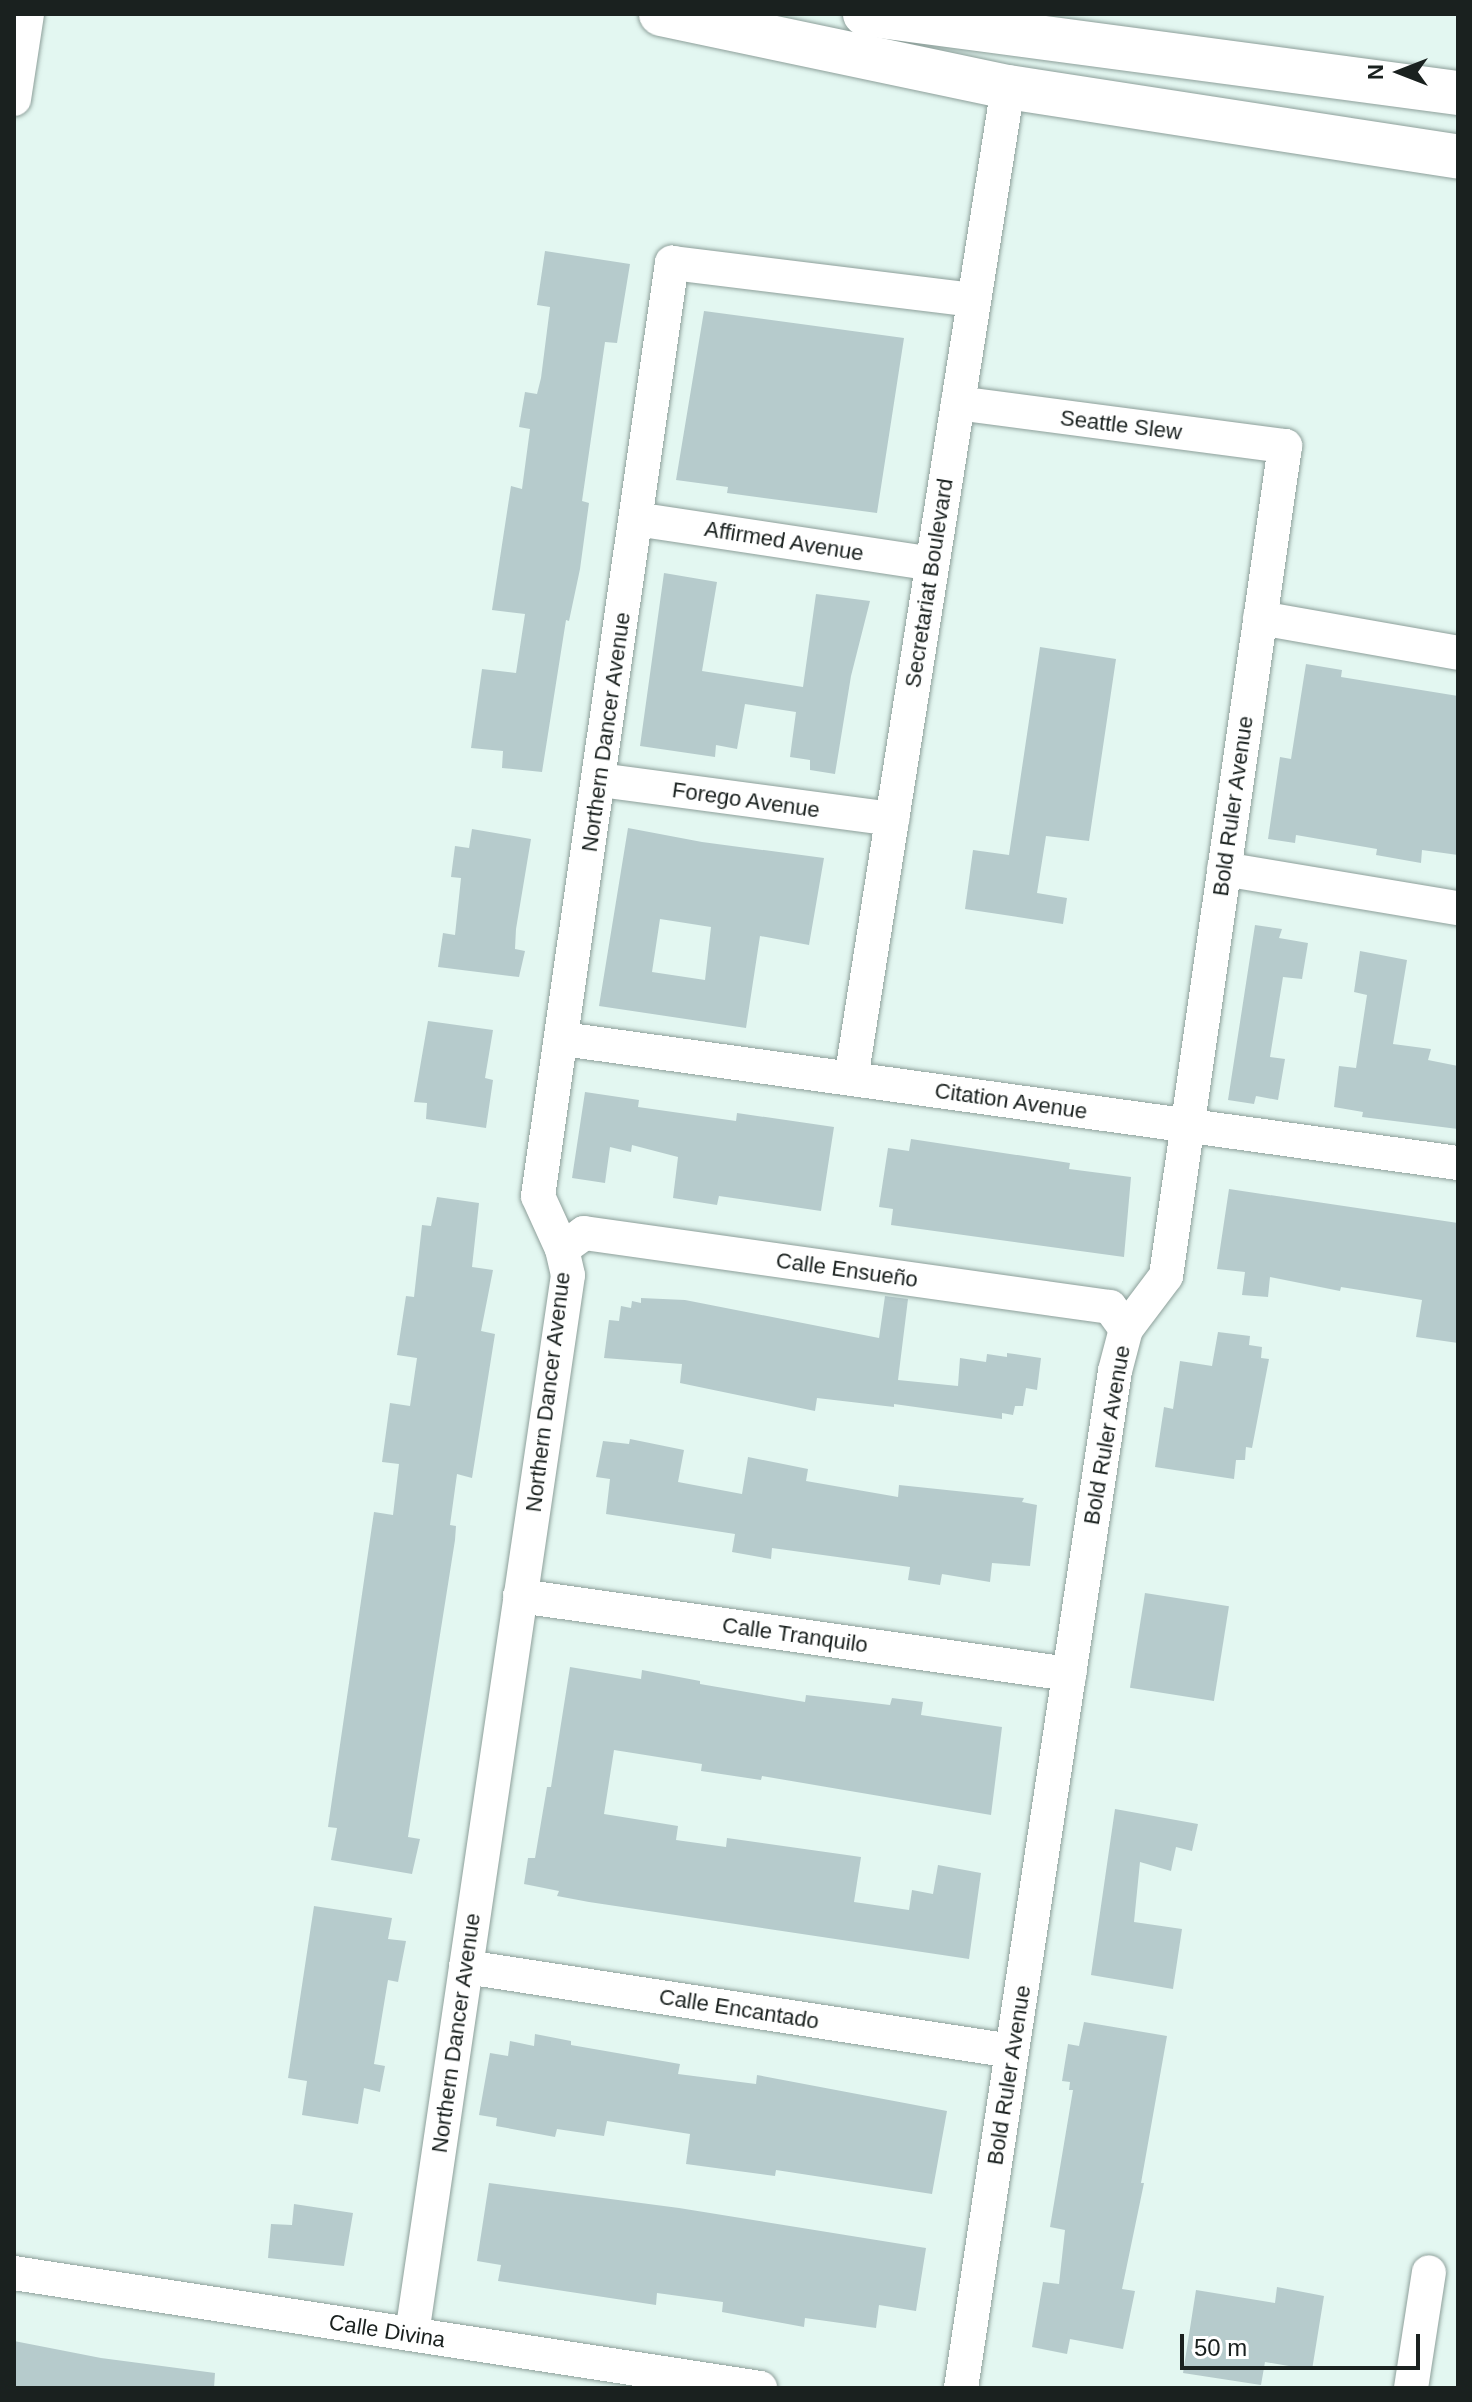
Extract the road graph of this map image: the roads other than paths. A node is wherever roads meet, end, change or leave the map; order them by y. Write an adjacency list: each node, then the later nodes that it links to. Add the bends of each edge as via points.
1 (27, 14): 8 (street)
2 (661, 14): 6 (main road)
3 (865, 14): 7 (main road)
4 (1061, 14): 5 (main road)
5 (1458, 71)
6 (1008, 87): 9 (main road); 10 (street, Secretariat Boulevard)
7 (1458, 93)
8 (14, 99)
9 (1458, 157)
10 (974, 300): 11 (street, Secretariat Boulevard); 13 (street, Northern Dancer Avenue, via 672,263)
11 (958, 403): 12 (street, Seattle Slew); 14 (street, Secretariat Boulevard)
12 (1285, 446): 15 (street, Bold Ruler Avenue)
13 (636, 519): 14 (street, Affirmed Avenue); 17 (street, Northern Dancer Avenue)
14 (932, 564): 18 (street, Secretariat Boulevard)
15 (1260, 618): 16 (street); 19 (street, Bold Ruler Avenue)
16 (1458, 653)
17 (600, 780): 18 (street, Forego Avenue); 21 (street, Northern Dancer Avenue)
18 (892, 819): 22 (street, Secretariat Boulevard)
19 (1224, 869): 20 (street); 23 (street, Bold Ruler Avenue)
20 (1458, 908)
21 (563, 1039): 22 (street, Citation Avenue); 25 (street, Northern Dancer Avenue, via 538,1196)
22 (851, 1079): 23 (street, Citation Avenue)
23 (1187, 1126): 24 (street, Citation Avenue); 26 (street, Bold Ruler Avenue, via 1166,1276)
24 (1458, 1163)
25 (562, 1249): 26 (street, Calle Ensueño, via 584,1233 1079,1302 1110,1307); 27 (street, Northern Dancer Avenue, via 568,1275)
26 (1126, 1329): 28 (street, Bold Ruler Avenue, via 1115,1371)
27 (520, 1596): 28 (street, Calle Tranquilo); 29 (street, Northern Dancer Avenue)
28 (1069, 1674): 30 (street, Bold Ruler Avenue)
29 (466, 1967): 30 (street, Calle Encantado); 33 (street, Northern Dancer Avenue)
30 (1012, 2051): 35 (street, Bold Ruler Avenue)
31 (1429, 2272): 36 (street)
32 (14, 2273): 33 (street, Calle Divina)
33 (412, 2334): 34 (street, Calle Divina)
34 (760, 2388)
35 (961, 2388)
36 (1411, 2388)

